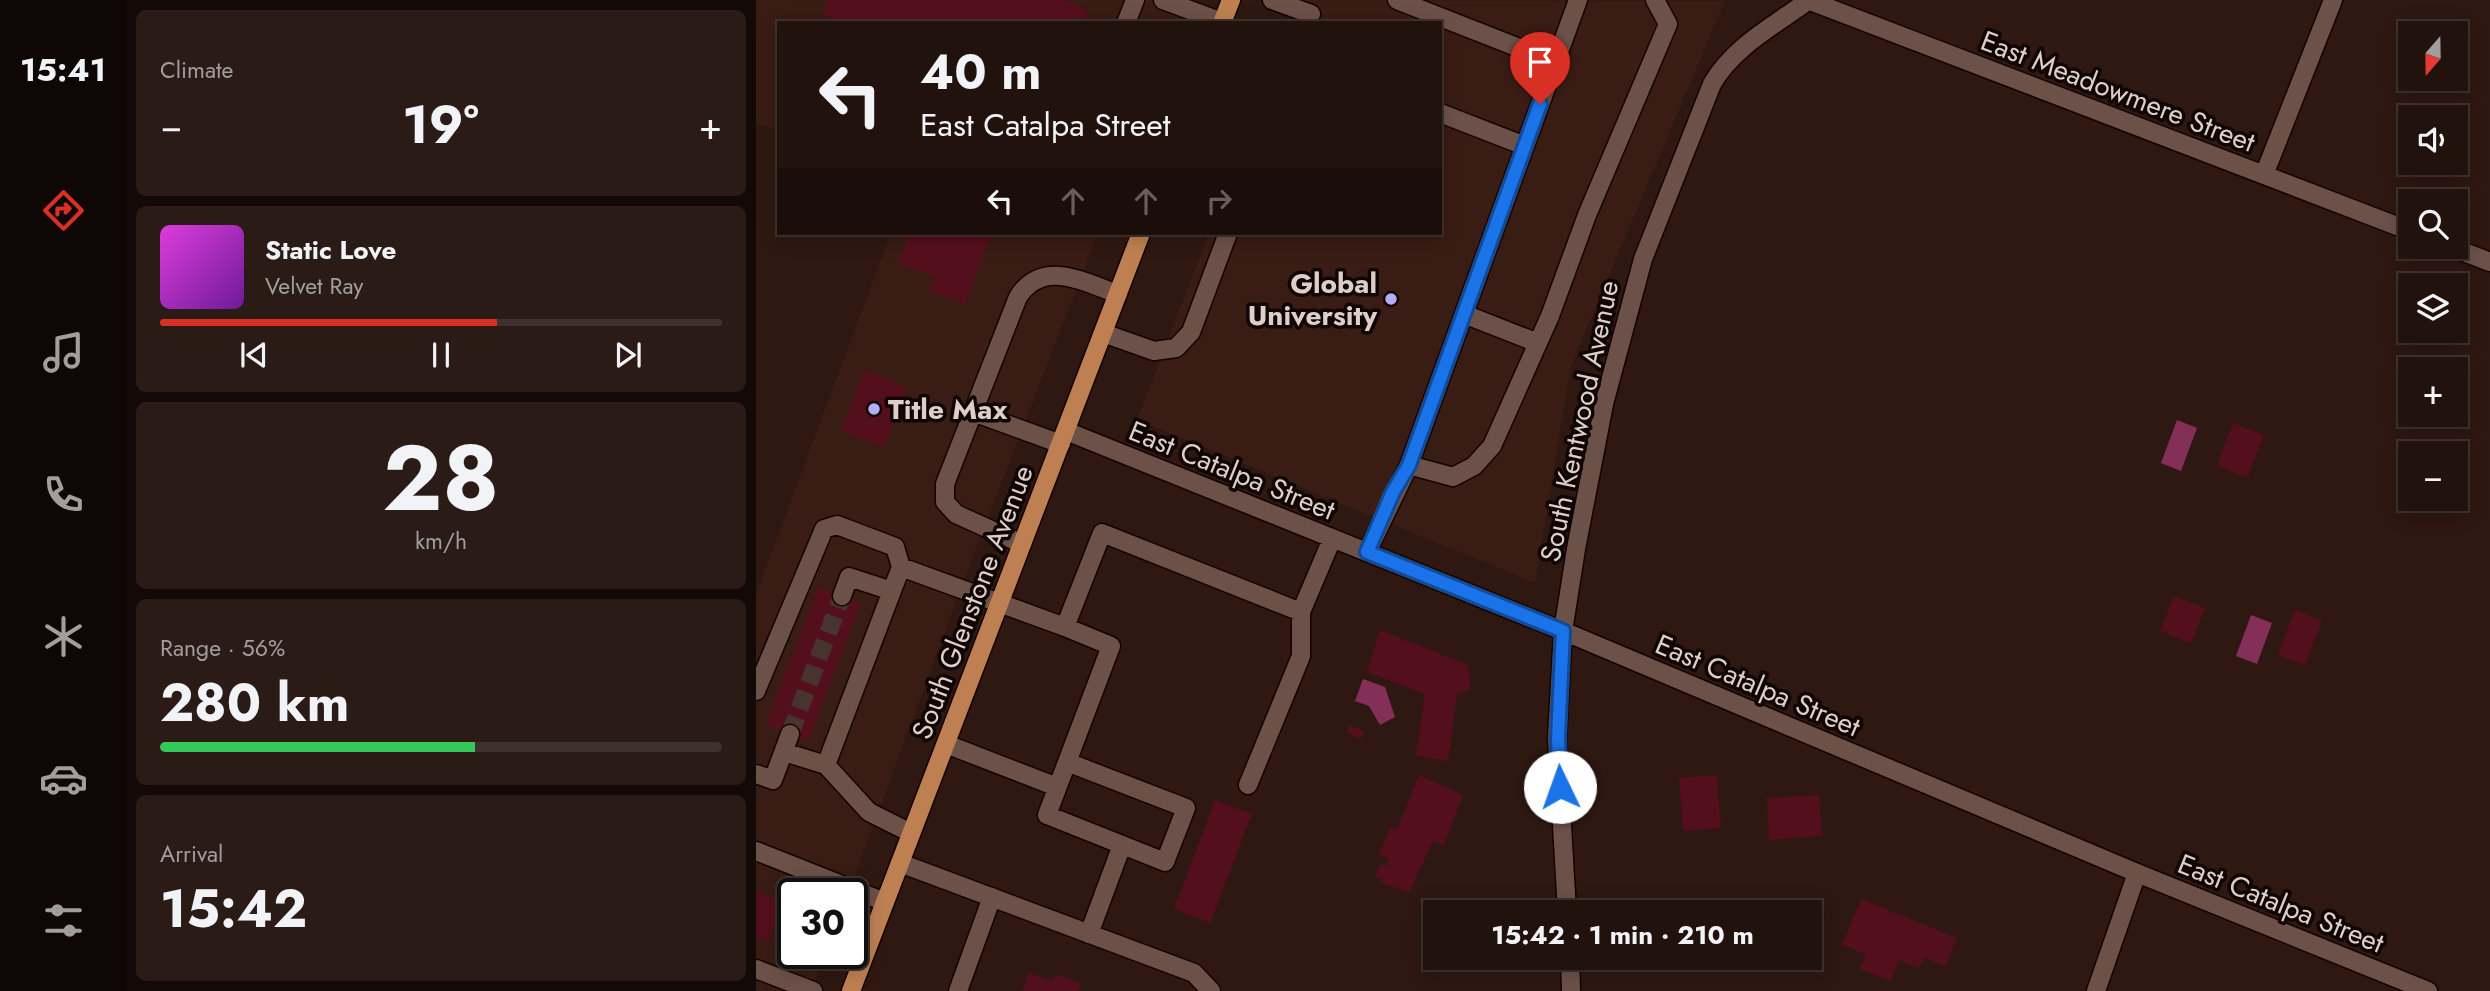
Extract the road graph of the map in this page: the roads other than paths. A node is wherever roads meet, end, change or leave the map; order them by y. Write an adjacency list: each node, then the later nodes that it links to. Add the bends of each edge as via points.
1 (1135, 0): 11 (street)
2 (1163, 0): 12 (street)
3 (1231, 0): 13 (main road)
4 (1272, 0): 10 (street)
5 (1397, 0): 14 (street)
6 (1578, 0): 14 (street)
7 (1656, 0): 26 (street, via 1668,24)
8 (1809, 0): 17 (street, East Meadowmere Street); 39 (street, South Kentwood Avenue, via 1721,68 1672,181 1643,260 1604,404)
9 (2333, 0): 17 (street)
10 (1312, 12)
11 (1127, 21)
12 (1219, 21)
13 (1222, 21)
14 (1555, 62): 16 (street)
15 (1442, 114): 16 (street)
16 (1525, 146): 24 (street)
17 (2263, 175): 18 (street, East Meadowmere Street)
18 (2398, 226)
19 (1141, 235): 23 (main road, South Glenstone Avenue)
20 (1227, 235): 25 (street, via 1191,332 1176,348 1154,351)
21 (2468, 254): 22 (street)
22 (2490, 262)
23 (1118, 294): 25 (main road, South Glenstone Avenue); 27 (street, via 1066,276 1027,282)
24 (1464, 314): 26 (street); 29 (street)
25 (1103, 333): 28 (main road, South Glenstone Avenue)
26 (1538, 343): 29 (street, via 1492,446 1474,466 1453,477)
27 (973, 412): 28 (street, East Catalpa Street); 31 (street, via 945,484 945,502 970,523)
28 (1063, 437): 30 (street, East Catalpa Street); 31 (main road, South Glenstone Avenue)
29 (1409, 465): 32 (street)
30 (1332, 539): 32 (street, East Catalpa Street); 37 (street)
31 (1022, 544): 36 (main road, South Glenstone Avenue)
32 (1367, 552): 39 (street, East Catalpa Street)
33 (901, 568): 34 (street); 36 (street); 40 (street, via 895,547 836,525 824,529)
34 (892, 591): 35 (street, via 849,576); 45 (street)
35 (842, 596)
36 (1000, 604): 38 (street); 42 (main road, South Glenstone Avenue)
37 (1301, 612): 38 (street, via 1102,533); 47 (street, via 1301,656)
38 (1065, 627): 44 (street, via 1111,646)
39 (1563, 631): 53 (street, East Catalpa Street); 55 (street, South Kentwood Avenue, via 1558,738)
40 (756, 691)
41 (790, 734): 43 (street)
42 (946, 744): 48 (street); 49 (main road, South Glenstone Avenue)
43 (784, 752): 45 (street); 46 (street, via 773,780)
44 (1067, 762): 48 (street); 50 (street, via 1186,808 1165,862)
45 (826, 765): 49 (street, via 869,812)
46 (756, 774)
47 (1248, 785)
48 (1057, 787): 50 (street, via 1046,816)
49 (911, 833): 52 (main road, South Glenstone Avenue)
50 (1122, 845): 57 (street)
51 (756, 850): 56 (street)
52 (900, 863): 54 (street); 56 (main road, South Glenstone Avenue)
53 (2137, 873): 65 (street); 66 (street, East Catalpa Street)
54 (992, 897): 57 (street); 62 (street)
55 (1566, 900)
56 (885, 902): 61 (main road, South Glenstone Avenue)
57 (1089, 934): 63 (street, via 1194,973)
58 (756, 969): 60 (street)
59 (1570, 970): 64 (street)
60 (813, 991)
61 (851, 991)
62 (958, 991)
63 (1211, 991)
64 (1571, 991)
65 (2096, 991)
66 (2428, 991)

